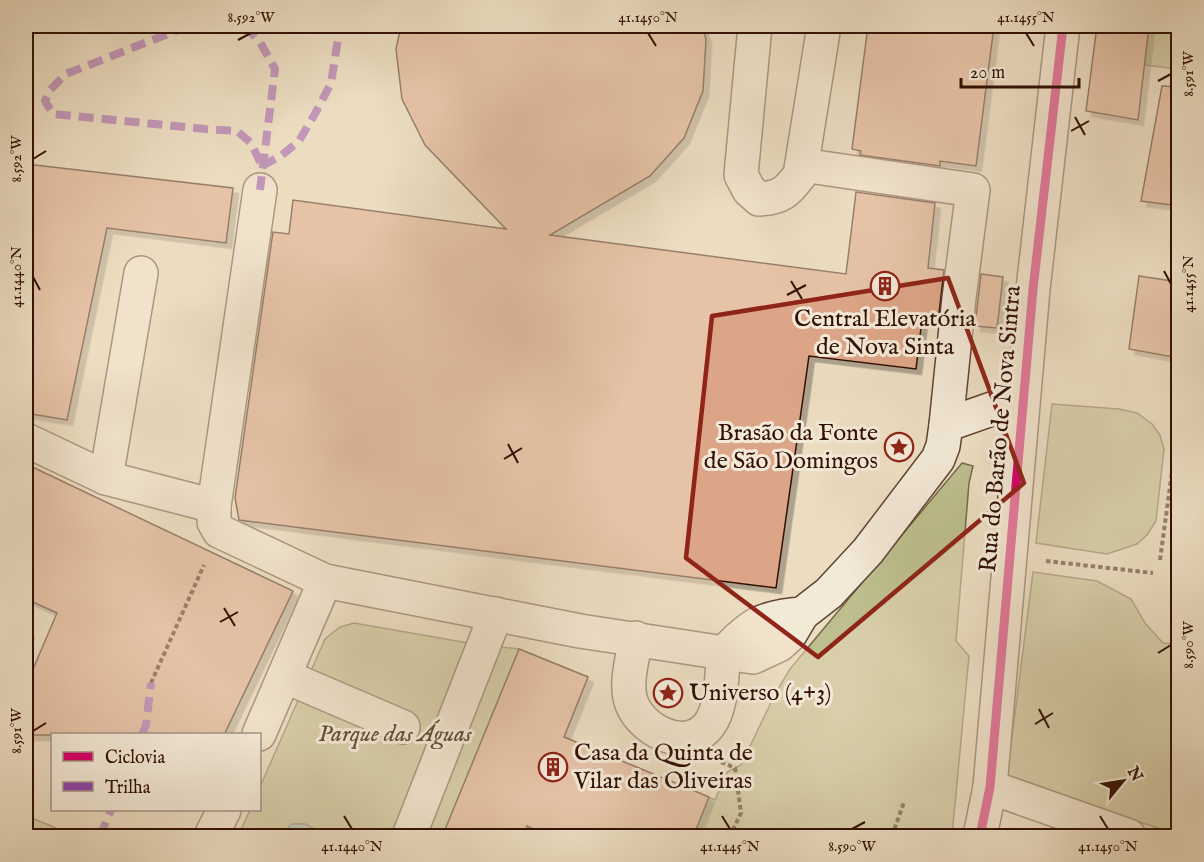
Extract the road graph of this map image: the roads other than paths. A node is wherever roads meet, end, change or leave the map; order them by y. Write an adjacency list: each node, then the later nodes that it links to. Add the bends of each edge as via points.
1 (755, 26): 4 (street, via 741,175 759,199 775,198 789,189 800,175)
2 (824, 26): 4 (street)
3 (1064, 26): 7 (street, Rua do Barão de Nova Sintra)
4 (802, 165): 8 (street, via 973,190)
5 (260, 190): 11 (street)
6 (141, 273): 10 (street)
7 (1023, 398): 8 (street); 19 (street, Rua do Barão de Nova Sintra)
8 (946, 425): 15 (street, via 938,459 868,551 829,593 802,614 760,621)
9 (26, 440): 10 (street)
10 (106, 478): 11 (street)
11 (217, 519): 12 (street)
12 (325, 581): 13 (street); 16 (street)
13 (496, 614): 14 (street); 22 (street)
14 (636, 638): 15 (street); 15 (street, via 630,699 646,723 673,738 690,738 710,724 717,707)
15 (724, 653)
16 (284, 676): 17 (street); 18 (street)
17 (403, 727)
18 (260, 733)
19 (990, 787): 23 (street, Rua do Barão de Nova Sintra); 24 (street)
20 (224, 811): 21 (street)
21 (211, 837)
22 (409, 837)
23 (980, 837)
24 (1129, 837)

